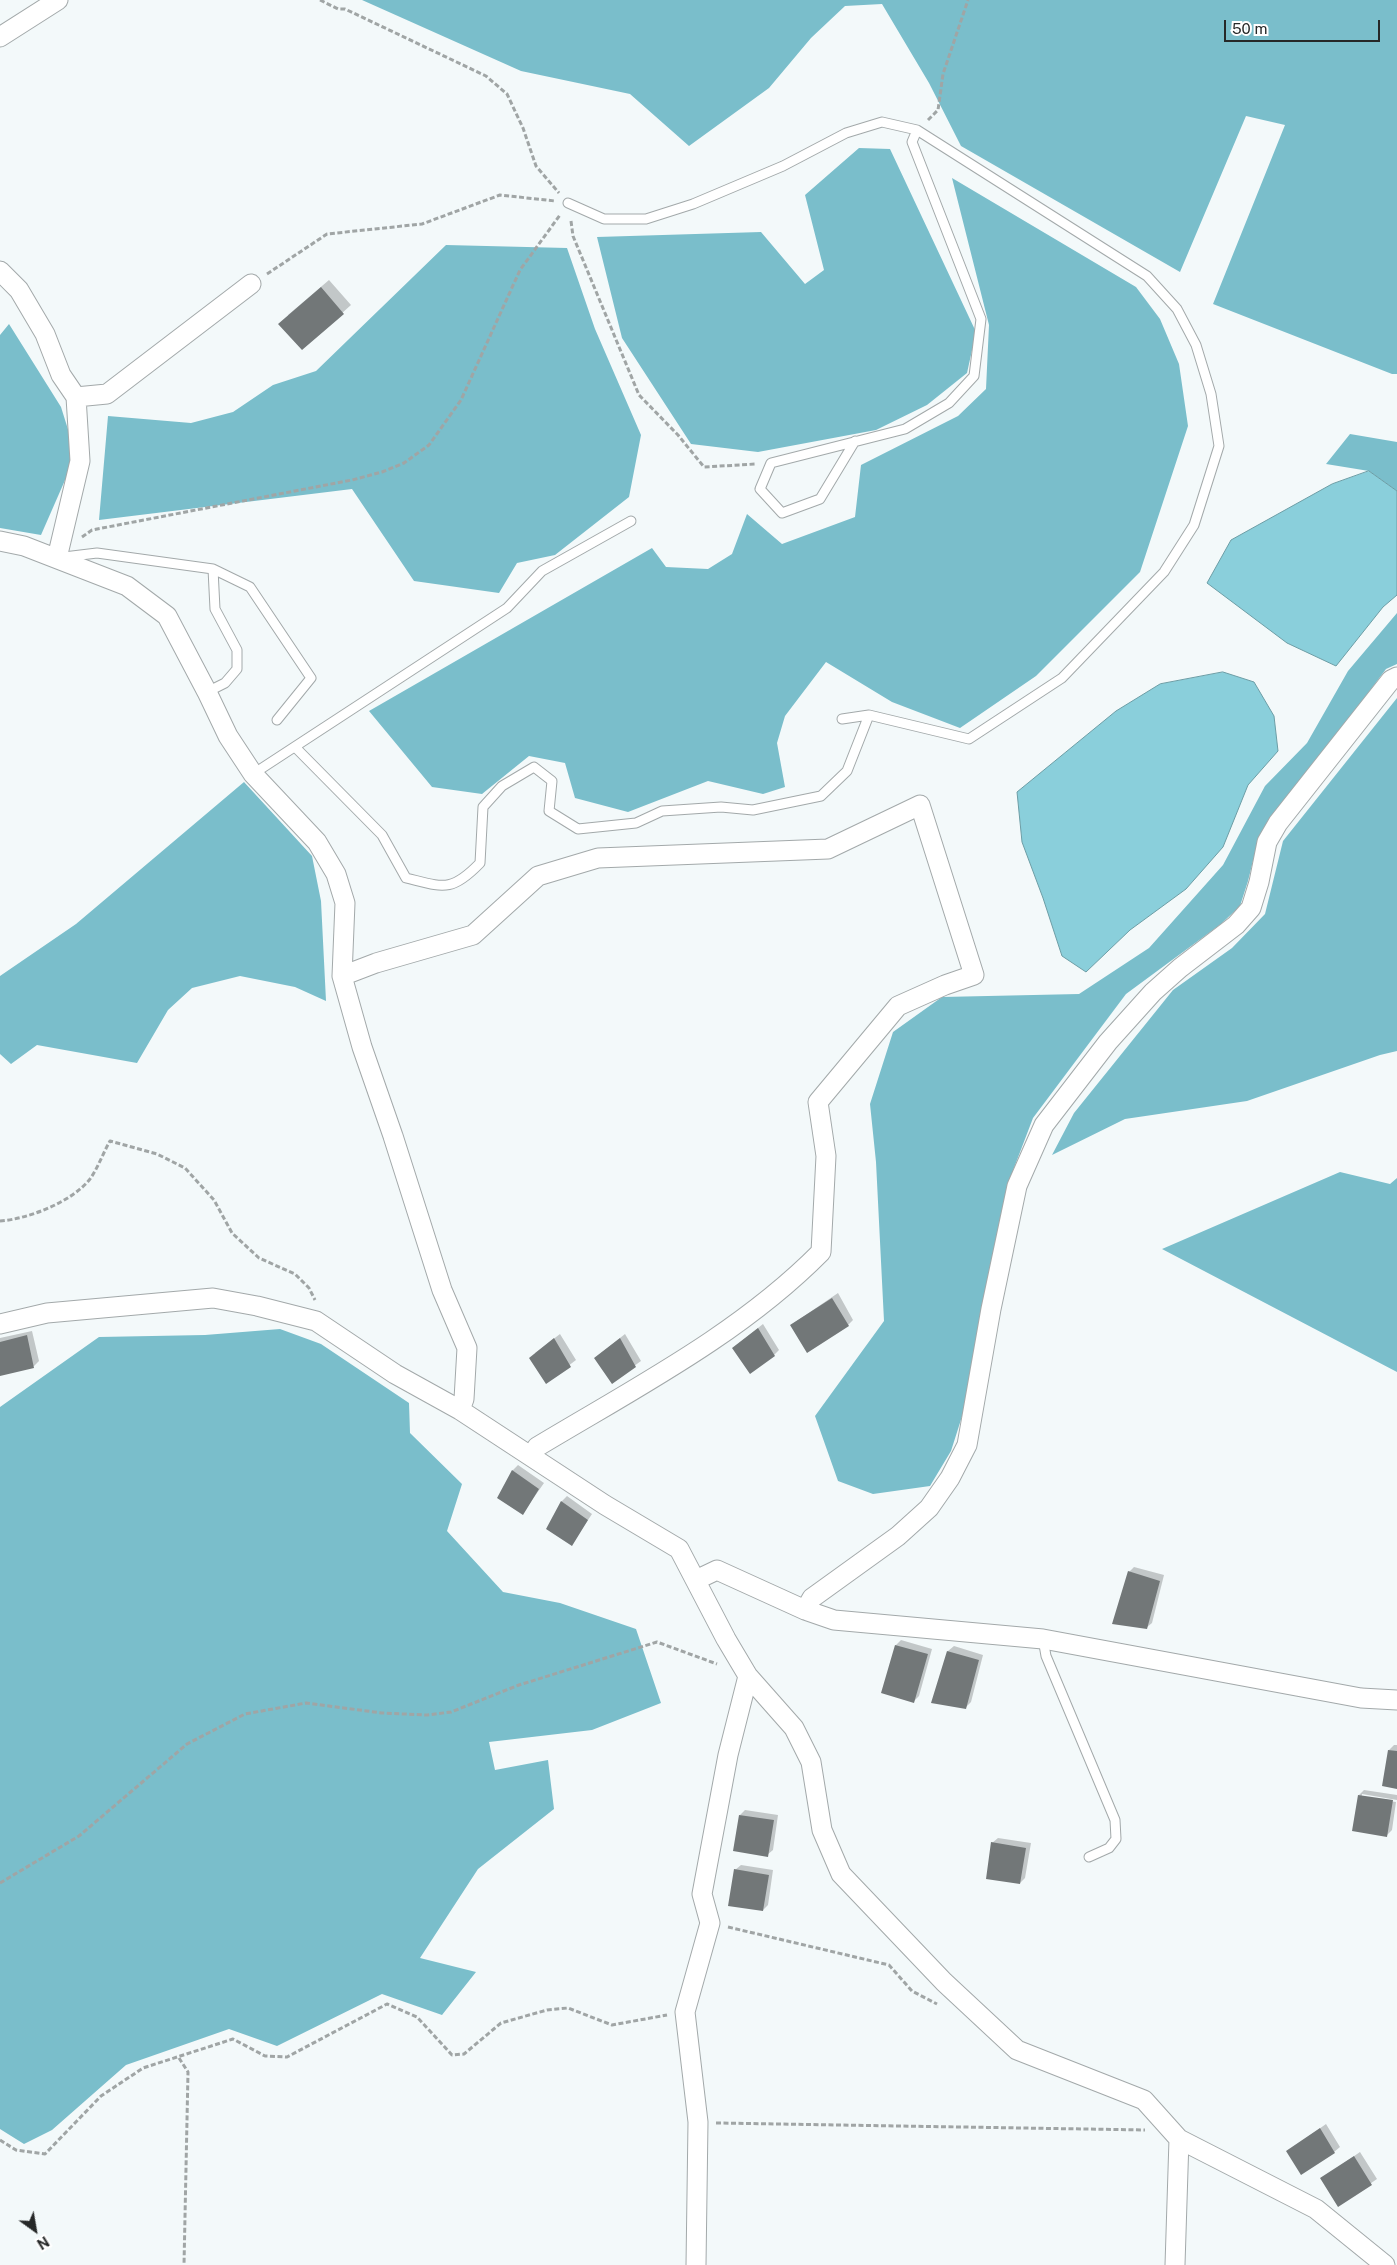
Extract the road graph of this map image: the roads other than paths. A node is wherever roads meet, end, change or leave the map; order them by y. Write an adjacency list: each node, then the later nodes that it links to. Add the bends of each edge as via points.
1 (58, 0): 2 (street)
2 (0, 36)
3 (917, 130): 4 (lane, via 882,122 846,133 783,166 694,204 646,219 604,218); 8 (lane, via 912,142 981,319 974,376 949,403 905,428); 15 (lane, via 1147,276 1177,309 1196,345 1211,394 1219,446 1194,525 1164,572 1062,678 969,739)
4 (568, 203)
5 (0, 271): 7 (street, via 19,290 45,334 61,375)
6 (251, 284): 7 (street, via 107,394)
7 (76, 397): 11 (street, via 80,460)
8 (855, 441): 8 (lane, via 772,463 760,489 782,513 820,499)
9 (631, 521): 18 (lane, via 542,572 507,608)
10 (0, 541): 11 (street)
11 (56, 558): 12 (lane, via 97,553); 14 (street, via 127,586 167,616)
12 (213, 569): 14 (lane, via 216,608 237,650 237,669 225,683); 17 (lane, via 250,587 311,678)
13 (1397, 677): 25 (street, via 1391,680 1278,823 1267,842 1251,908 1236,925 1153,992 1108,1042 1044,1125 1017,1186 967,1445 929,1508 898,1536 812,1598)
14 (207, 692): 19 (street, via 228,736)
15 (869, 715): 16 (lane); 18 (lane, via 847,771 821,796 752,810 721,807 662,811 636,823 578,829 549,811 552,781 534,767 502,786 483,807 480,863 466,877 443,887 406,878 382,835)
16 (842, 719)
17 (277, 720)
18 (295, 747): 19 (lane)
19 (253, 774): 20 (street, via 317,842 336,874 345,903)
20 (342, 976): 22 (street, via 442,1290 467,1348 464,1399); 23 (street, via 473,935 538,876 598,858 828,849 920,805 974,975 898,1006 818,1102 826,1156 821,1252 790,1283 709,1342 537,1447)
21 (0, 1324): 22 (street, via 47,1313 213,1298 257,1306 316,1321 395,1374)
22 (460, 1410): 23 (street)
23 (530, 1456): 24 (street, via 679,1549)
24 (696, 1580): 25 (street, via 717,1570); 27 (street)
25 (805, 1610): 26 (street, via 834,1620)
26 (1043, 1639): 28 (street, via 1314,1690); 29 (lane, via 1046,1656 1115,1820 1116,1839 1109,1848)
27 (748, 1676): 30 (street, via 794,1728 812,1762 822,1830 840,1874 944,1982 1017,2050 1144,2100); 31 (street, via 728,1755 702,1894 710,1923 685,2012 698,2122)
28 (1397, 1700)
29 (1089, 1857)
30 (1179, 2139): 32 (street); 33 (street, via 1316,2209)
31 (696, 2265)
32 (1175, 2265)
33 (1385, 2265)

